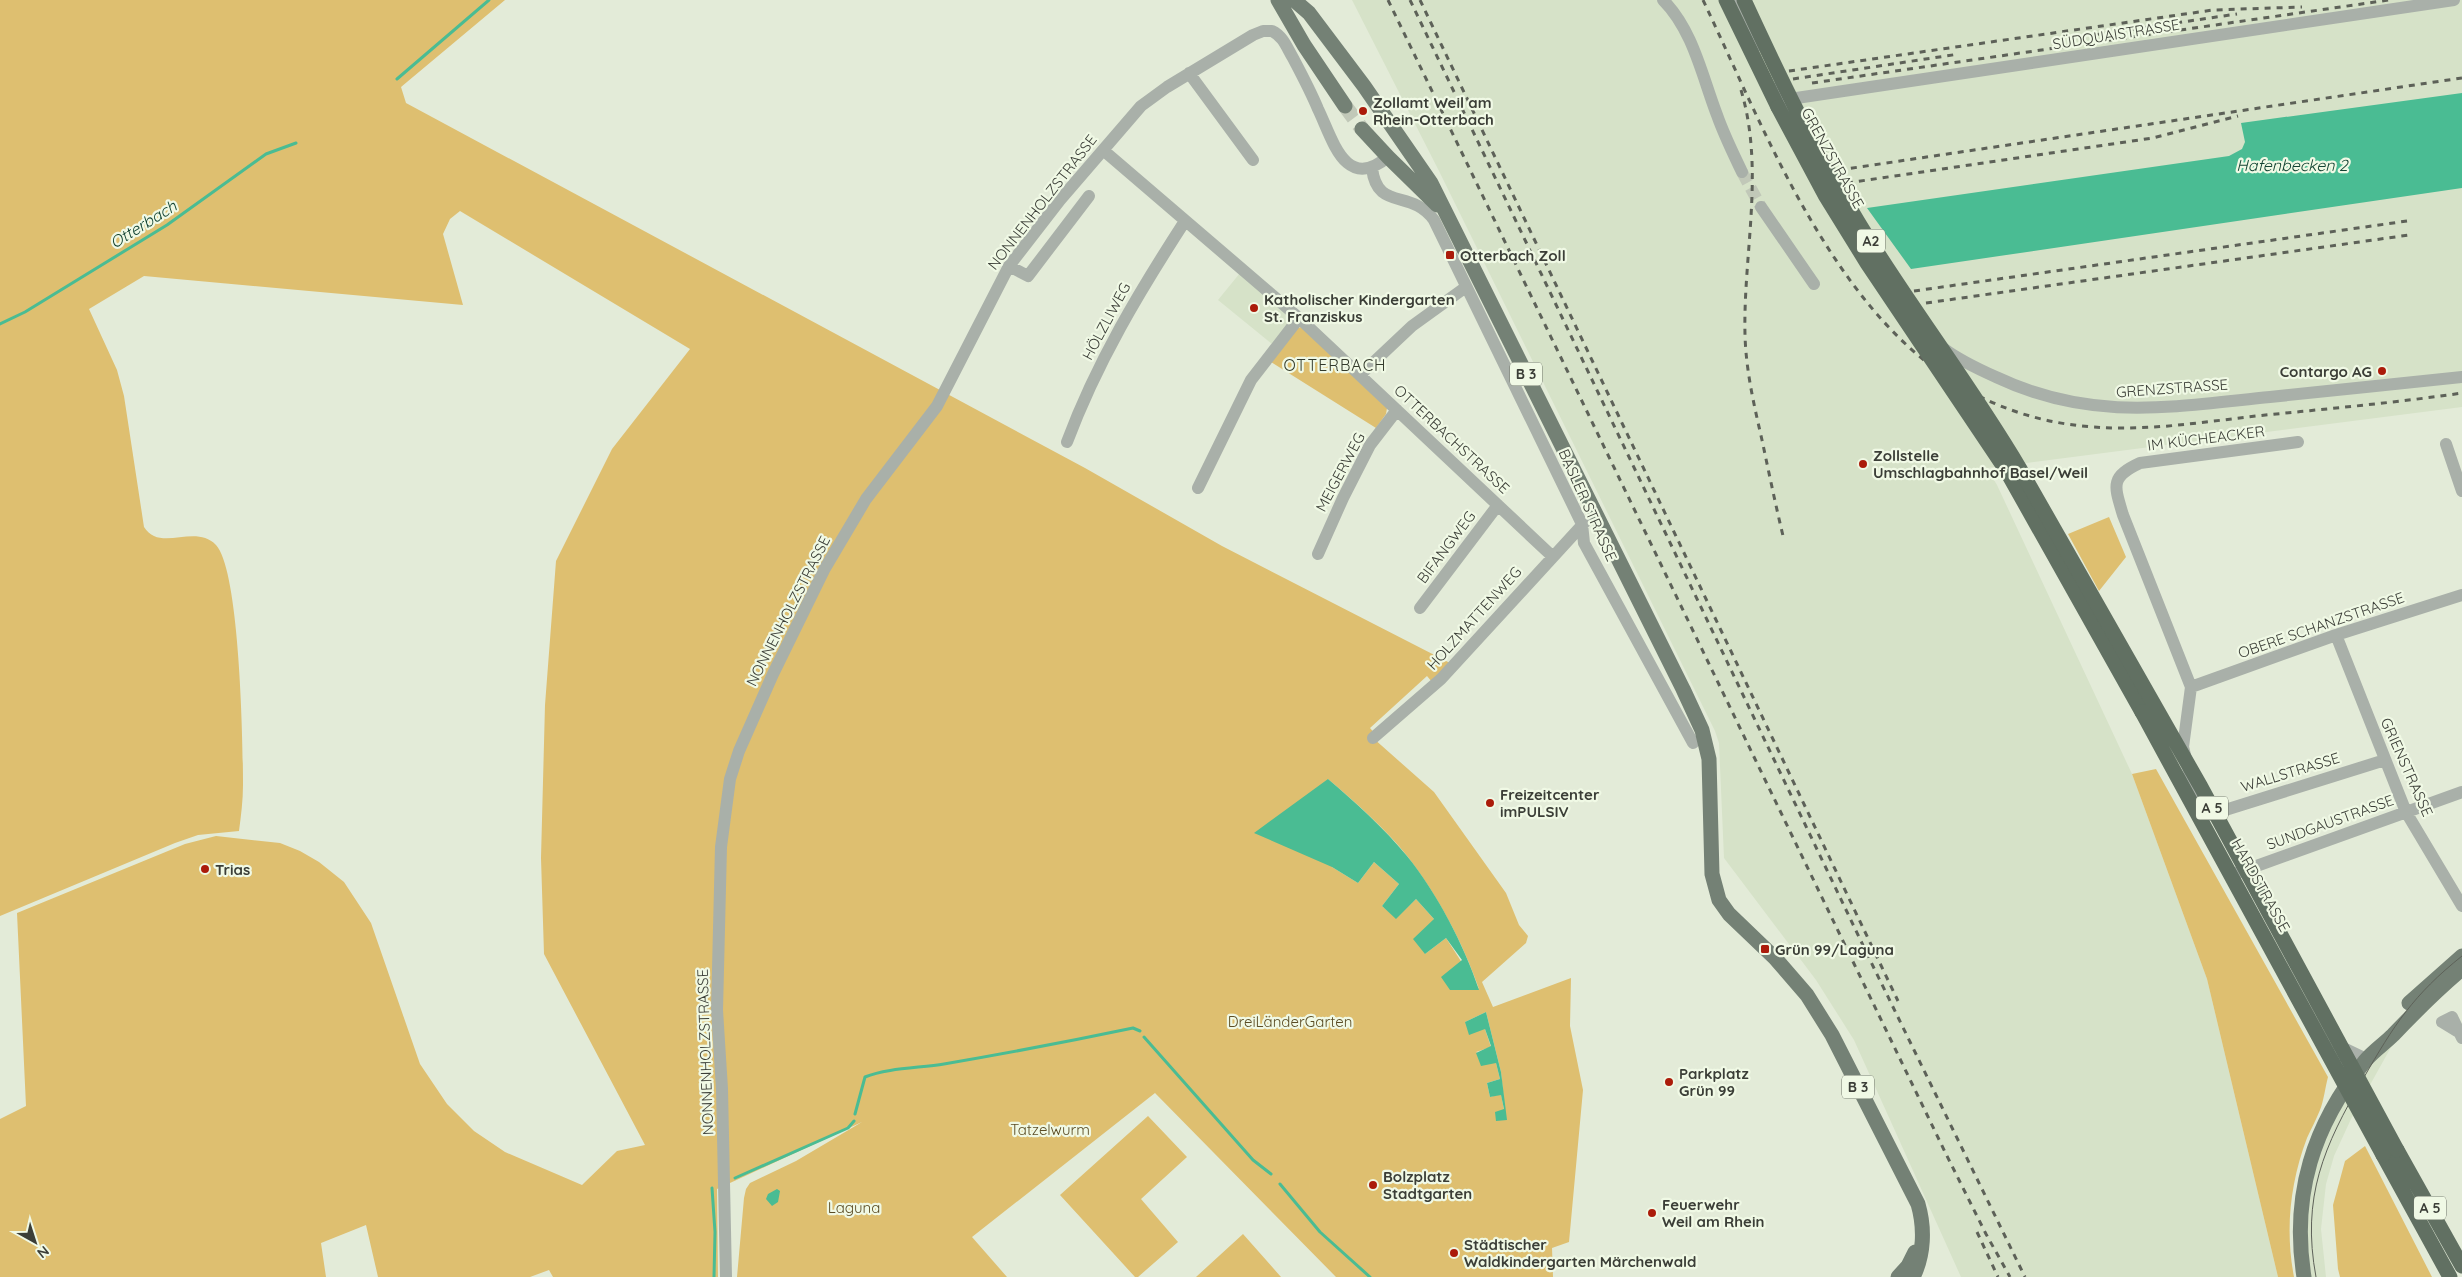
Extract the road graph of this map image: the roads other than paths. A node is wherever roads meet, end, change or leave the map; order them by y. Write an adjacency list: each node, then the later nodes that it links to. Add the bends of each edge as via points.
1 (1278, 0): 10 (main road)
2 (1294, 0): 12 (main road, B 3, via 1307,11 1364,86)
3 (1663, 0): 17 (street, via 1688,36 1717,117)
4 (1726, 0): 32 (highway, A2, bridge, via 1825,195 1867,263)
5 (1736, 0): 9 (street, GRENZSTRASSE)
6 (1744, 0): 32 (highway, A2, bridge, via 1797,112 1859,223 2000,434)
7 (2454, 0): 9 (street, SÜDQUAISTRASSE)
8 (1189, 73): 13 (street, NONNENHOLZSTRASSE, via 1141,106); 15 (street); 16 (street, NONNENHOLZSTRASSE, via 1253,36 1268,31 1276,33 1301,74 1336,150 1352,166)
9 (1783, 100): 27 (street, GRENZSTRASSE, via 1862,243 1911,316 1952,354 2006,382 2075,403 2147,408)
10 (1345, 106)
11 (1362, 129): 14 (main road, B 3)
12 (1403, 144): 14 (main road); 20 (main road, B 3, via 1431,183)
13 (1103, 150): 21 (street, OTTERBACHSTRASSE); 22 (street, NONNENHOLZSTRASSE)
14 (1388, 157): 16 (street); 20 (main road, B 3)
15 (1253, 160)
16 (1372, 168): 24 (street, BASLER STRASSE, via 1375,186 1380,192 1427,211)
17 (1742, 172)
18 (1089, 196): 22 (street, via 1028,276)
19 (1761, 207): 23 (street)
20 (1445, 213): 37 (main road, B 3)
21 (1185, 221): 25 (street, OTTERBACHSTRASSE); 29 (street, HÖLZLIWEG, via 1115,334 1082,402)
22 (1009, 266): 59 (street, NONNENHOLZSTRASSE, via 937,406 866,499 824,570 738,751 730,779 721,847 717,1010 723,1098)
23 (1814, 284)
24 (1466, 287): 26 (street, via 1412,326); 38 (street, BASLER STRASSE)
25 (1299, 318): 26 (street, OTTERBACHSTRASSE); 34 (street, via 1251,380)
26 (1360, 375): 28 (street, OTTERBACHSTRASSE)
27 (2462, 377)
28 (1397, 410): 36 (street, OTTERBACHSTRASSE); 39 (street, MEIGERWEG, via 1370,445)
29 (1067, 442)
30 (2298, 442): 33 (street, IM KÜCHEACKER, via 2140,462)
31 (2446, 444): 35 (street)
32 (2013, 470): 56 (highway, A 5, bridge, via 2201,788)
33 (2121, 472): 44 (street, HARDSTRASSE, via 2117,480 2117,494 2122,515)
34 (1198, 488)
35 (2462, 491)
36 (1498, 505): 40 (street, OTTERBACHSTRASSE); 42 (street, BIFANGWEG)
37 (1596, 516): 38 (street, HOLZMATTENWEG); 57 (main road, B 3, via 1702,730 1711,774 1712,874 1718,900 1807,994 1832,1036 1918,1204 1922,1227)
38 (1582, 524): 40 (street, HOLZMATTENWEG); 46 (street, BASLER STRASSE, via 1584,543)
39 (1318, 554)
40 (1552, 556): 45 (street, HOLZMATTENWEG, via 1441,679)
41 (2462, 595): 43 (street, OBERE SCHANZSTRASSE)
42 (1420, 608)
43 (2336, 635): 44 (street, OBERE SCHANZSTRASSE); 47 (street, GRIENSTRASSE)
44 (2191, 687): 50 (street, HARDSTRASSE, via 2183,747 2196,800)
45 (1373, 738)
46 (1693, 743)
47 (2385, 760): 49 (street, GRIENSTRASSE); 50 (street, WALLSTRASSE)
48 (2462, 792): 49 (street, SUNDGAUSTRASSE)
49 (2406, 812): 51 (street, SUNDGAUSTRASSE); 52 (street, GRIENSTRASSE)
50 (2205, 816): 51 (street, HARDSTRASSE)
51 (2236, 873): 55 (street, HARDSTRASSE, via 2323,1030 2342,1048)
52 (2462, 906)
53 (2462, 956): 55 (main road, via 2402,1010)
54 (2462, 969): 55 (main road)
55 (2366, 1059): 62 (main road, via 2331,1113 2303,1184 2299,1245)
56 (2390, 1152): 58 (highway, A 5); 63 (highway, A 5)
57 (1920, 1245): 60 (main road, B 3); 61 (main road, B 3, via 1920,1264)
58 (2462, 1266)
59 (726, 1277)
60 (1898, 1277)
61 (1913, 1277)
62 (2304, 1277)
63 (2450, 1277)

